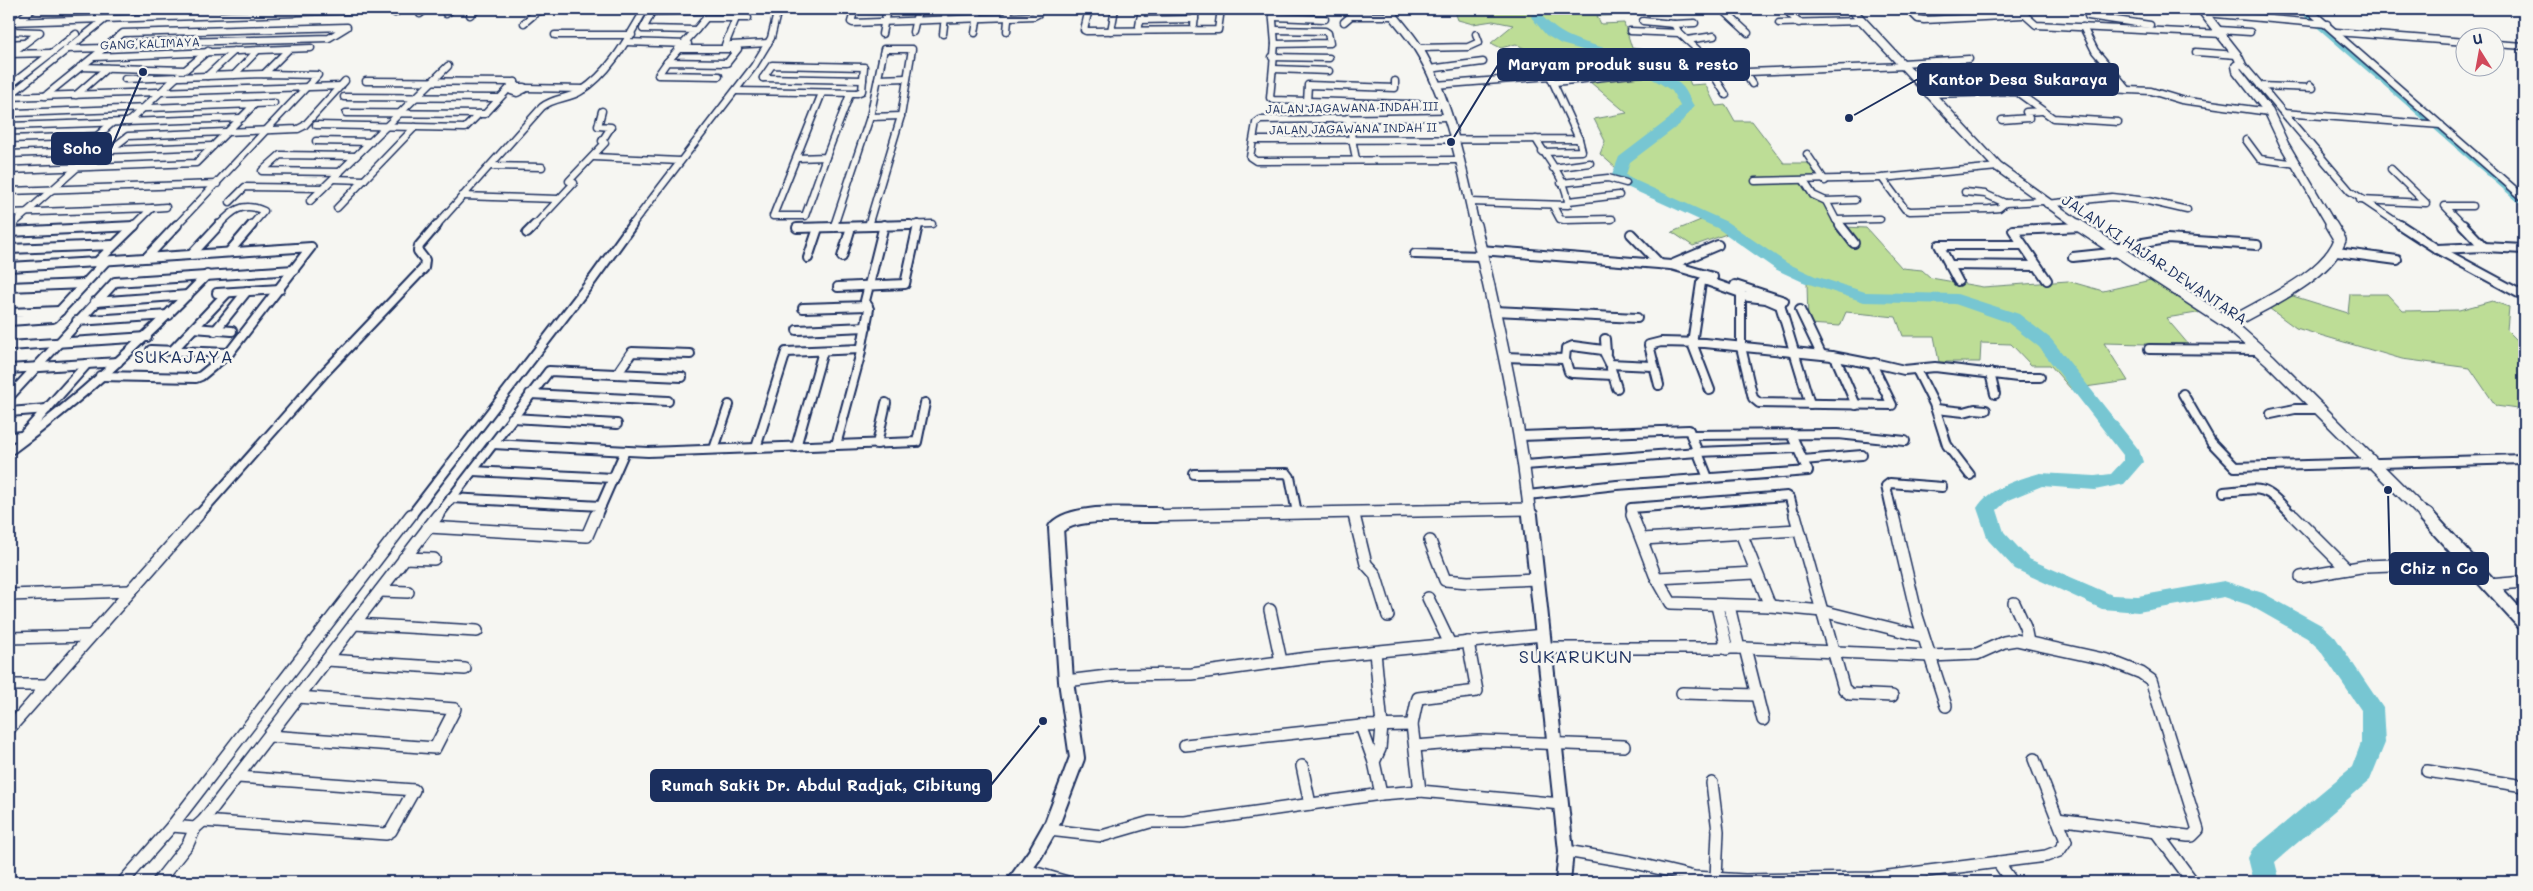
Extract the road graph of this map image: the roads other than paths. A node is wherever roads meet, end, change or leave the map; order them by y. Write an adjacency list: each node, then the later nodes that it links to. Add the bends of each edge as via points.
1 (33, 9): 55 (street)
2 (193, 9): 40 (street)
3 (426, 9): 34 (street)
4 (452, 9): 35 (street)
5 (478, 9): 37 (street)
6 (549, 9): 58 (street, via 537,12)
7 (855, 9): 56 (street, via 852,22)
8 (887, 9): 56 (street)
9 (918, 9): 49 (street)
10 (946, 9): 50 (street)
11 (979, 9): 45 (street)
12 (1009, 9): 41 (street)
13 (1039, 9): 41 (street, via 1034,16)
14 (1089, 9): 71 (street, via 1085,31)
15 (1115, 9): 71 (street)
16 (1142, 9): 51 (street)
17 (1196, 9): 52 (street)
18 (1221, 9): 67 (street, via 1219,30)
19 (1272, 9): 42 (street)
20 (1422, 9): 32 (street)
21 (1722, 9): 83 (street)
22 (1851, 9): 54 (street, JALAN KI HAJAR DEWANTARA)
23 (1908, 9): 38 (street, via 1918,19 1924,20)
24 (2018, 9): 38 (street)
25 (2308, 9): 63 (street)
26 (371, 10): 29 (street)
27 (721, 10): 28 (street); 31 (street)
28 (750, 10): 91 (street, via 778,9 776,25)
29 (300, 11): 36 (street)
30 (2203, 11): 63 (street); 74 (street)
31 (646, 12): 85 (street)
32 (1391, 12): 57 (street, via 1351,16); 100 (street)
33 (1789, 13): 60 (street)
34 (420, 14)
35 (446, 14)
36 (249, 15): 40 (street); 65 (street)
37 (470, 15)
38 (2023, 15): 64 (street, via 2036,25)
39 (2088, 16): 74 (street)
40 (183, 17): 46 (street)
41 (1008, 17): 45 (street); 70 (street)
42 (1274, 17): 47 (street); 68 (street)
43 (736, 18): 44 (street); 66 (street, via 706,18); 93 (street)
44 (748, 18)
45 (977, 18): 50 (street); 78 (street)
46 (105, 19): 48 (street); 102 (street)
47 (1325, 19)
48 (96, 20): 55 (street); 102 (street)
49 (916, 20): 50 (street); 56 (street); 75 (street)
50 (944, 20): 81 (street)
51 (1140, 20): 52 (street); 72 (street)
52 (1194, 20): 67 (street)
53 (1643, 21): 61 (street)
54 (1861, 21): 60 (street); 115 (street, JALAN KI HAJAR DEWANTARA)
55 (12, 22)
56 (884, 22): 80 (street)
57 (1344, 22)
58 (524, 23)
59 (1695, 23): 61 (street)
60 (1799, 23): 62 (street)
61 (1674, 24): 79 (street)
62 (1779, 24)
63 (2325, 24): 77 (street)
64 (2083, 27): 74 (street); 148 (street, via 2092,48)
65 (232, 29): 88 (street); 88 (street, via 347,27 329,38); 98 (street, via 126,32)
66 (696, 30): 85 (street); 96 (street)
67 (1193, 30): 72 (street)
68 (1275, 30): 94 (street); 94 (street, via 1325,31 1330,43)
69 (9, 31): 90 (street, via 40,32)
70 (1007, 31)
71 (1111, 31): 72 (street)
72 (1139, 31)
73 (1630, 31): 79 (street)
74 (2220, 31): 76 (street); 112 (street)
75 (913, 32)
76 (2250, 32)
77 (2336, 32): 89 (street); 189 (street)
78 (975, 33)
79 (1679, 33): 87 (street)
80 (882, 34)
81 (943, 34)
82 (1476, 34): 100 (street, via 1479,42 1468,47)
83 (1748, 34)
84 (555, 35): 85 (street)
85 (634, 35): 96 (street); 149 (street)
86 (1714, 36): 87 (street)
87 (1687, 40): 124 (street)
88 (218, 41): 98 (street); 105 (street)
89 (2456, 41)
90 (24, 43): 92 (street); 107 (street)
91 (768, 43): 93 (street); 150 (street)
92 (9, 44)
93 (724, 44): 96 (street)
94 (1275, 44): 108 (street)
95 (2506, 45): 97 (street)
96 (680, 46): 113 (street); 113 (street, via 738,48 728,63)
97 (2524, 46)
98 (105, 47): 102 (street); 109 (street)
99 (310, 48): 101 (street, GANG KALIMAYA)
100 (1418, 48): 121 (street)
101 (288, 50): 104 (street, GANG KALIMAYA); 126 (street)
102 (59, 51): 107 (street); 139 (street); 141 (street)
103 (234, 51): 104 (street, GANG KALIMAYA); 105 (street, GANG KALIMAYA); 130 (street)
104 (258, 51): 129 (street)
105 (206, 52): 109 (street, GANG KALIMAYA); 122 (street)
106 (2196, 52): 112 (street)
107 (11, 53)
108 (1272, 56): 110 (street); 120 (street)
109 (94, 57): 117 (street)
110 (1329, 58)
111 (1969, 59): 115 (street)
112 (2239, 59): 144 (street); 174 (street, via 2237,71)
113 (667, 62): 131 (street, via 658,75)
114 (1483, 62): 121 (street)
115 (1903, 65): 125 (street); 155 (street, JALAN KI HAJAR DEWANTARA)
116 (448, 66): 137 (street)
117 (80, 67): 118 (street); 158 (street)
118 (107, 68): 119 (street); 156 (street)
119 (137, 69): 122 (street); 132 (street, via 124,79)
120 (1274, 69): 123 (street); 163 (street, via 1270,98)
121 (1429, 69): 142 (street)
122 (185, 70): 132 (street)
123 (1329, 71)
124 (1723, 73): 125 (street); 127 (street)
125 (1745, 73): 140 (street)
126 (264, 74): 129 (street); 145 (street, via 317,74)
127 (1712, 74): 138 (street, via 1640,73); 159 (street)
128 (1980, 74): 152 (street)
129 (234, 75): 130 (street)
130 (207, 76): 132 (street)
131 (719, 76)
132 (176, 78): 151 (street)
133 (907, 78): 134 (street); 134 (street, via 912,49 884,50); 180 (street)
134 (878, 79): 181 (street)
135 (863, 80): 135 (street, via 854,79 763,78 772,65 864,67); 154 (street, via 862,91)
136 (366, 81): 137 (street)
137 (433, 82): 147 (street, via 514,82); 161 (street)
138 (1554, 82): 142 (street, via 1547,76); 201 (street)
139 (22, 84): 141 (street); 157 (street)
140 (1752, 84)
141 (9, 85)
142 (1435, 85): 168 (street)
143 (2310, 85): 144 (street, via 2313,88)
144 (2260, 86): 179 (street)
145 (306, 88): 151 (street); 194 (street); 194 (street, via 343,83 301,128)
146 (2085, 88): 148 (street)
147 (515, 89): 149 (street); 162 (street)
148 (2128, 90): 165 (street)
149 (582, 91): 222 (street, via 547,102)
150 (736, 91): 153 (street); 219 (street)
151 (161, 92): 156 (street); 169 (street)
152 (2000, 92): 155 (street); 171 (street, via 2017,92)
153 (822, 93): 154 (street); 215 (street)
154 (850, 94): 216 (street)
155 (1928, 94): 225 (street, JALAN KI HAJAR DEWANTARA)
156 (76, 95): 158 (street)
157 (9, 96): 158 (street)
158 (45, 96)
159 (1726, 96)
160 (344, 97): 161 (street)
161 (416, 98): 162 (street); 177 (street)
162 (500, 98): 178 (street, via 485,114)
163 (1307, 102): 167 (street); 167 (street, via 1310,85 1395,85)
164 (274, 103): 166 (street)
165 (2206, 103): 173 (street); 174 (street)
166 (255, 104): 169 (street); 183 (street)
167 (1394, 104): 168 (street)
168 (1442, 105): 182 (street)
169 (144, 107): 172 (street); 186 (street)
170 (602, 111): 214 (street, via 598,126 611,128)
171 (2042, 111): 185 (street, via 2026,112 2029,118); 187 (street, via 2053,118)
172 (24, 112): 175 (street); 190 (street)
173 (2208, 112)
174 (2269, 112): 221 (street)
175 (15, 113)
176 (346, 113): 177 (street)
177 (400, 113): 178 (street); 192 (street)
178 (479, 114): 193 (street, via 465,128)
179 (2284, 114): 189 (street); 248 (street, via 2345,187)
180 (901, 116): 181 (street); 270 (street)
181 (870, 117): 272 (street)
182 (1447, 117): 184 (street, JALAN JAGAWANA INDAH III); 198 (street)
183 (242, 118): 186 (street); 195 (street)
184 (1348, 118): 197 (street); 202 (street, JALAN JAGAWANA INDAH III, via 1257,120)
185 (2002, 120)
186 (128, 122): 188 (street)
187 (2118, 122)
188 (112, 123): 190 (street); 196 (street)
189 (2436, 125): 245 (street)
190 (9, 126)
191 (316, 126): 192 (street)
192 (387, 126): 193 (street); 205 (street)
193 (415, 127): 232 (street)
194 (264, 131): 195 (street); 238 (street)
195 (228, 132): 206 (street); 207 (street, via 128,136)
196 (97, 136): 199 (street); 209 (street)
197 (1352, 138): 198 (street, JALAN JAGAWANA INDAH II); 202 (street, JALAN JAGAWANA INDAH II); 217 (street)
198 (1452, 138): 200 (street); 218 (street)
199 (9, 139)
200 (1536, 139): 201 (street); 210 (street)
201 (1579, 139): 210 (street, via 1582,151)
202 (1254, 140): 217 (street, via 1250,154 1253,160)
203 (2246, 140): 221 (street, via 2260,159)
204 (316, 141): 205 (street)
205 (371, 142): 213 (street)
206 (213, 146): 207 (street); 223 (street, via 196,163)
207 (110, 150): 208 (street)
208 (96, 151): 209 (street); 223 (street)
209 (79, 152): 211 (street)
210 (1542, 152): 226 (street)
211 (9, 154)
212 (1807, 154): 235 (street)
213 (356, 156): 229 (street); 229 (street, via 280,155 262,171)
214 (594, 157): 219 (street); 246 (street, via 569,182 574,183)
215 (797, 158): 216 (street); 216 (street, via 773,216 806,216)
216 (826, 158)
217 (1356, 160): 218 (street)
218 (1458, 160): 253 (street)
219 (679, 161): 505 (street, via 587,287)
220 (1590, 163): 226 (street)
221 (2297, 164): 291 (street, via 2339,237 2341,244)
222 (490, 166): 224 (street); 244 (street)
223 (77, 167): 228 (street); 240 (street)
224 (542, 167)
225 (1998, 167): 230 (street); 255 (street, JALAN KI HAJAR DEWANTARA)
226 (1553, 168): 236 (street)
227 (2391, 169): 248 (street, via 2426,203)
228 (9, 170)
229 (340, 172): 231 (street)
230 (1882, 178): 235 (street); 254 (street, via 1905,209 1910,211 1989,209)
231 (332, 179): 232 (street); 239 (street)
232 (364, 180): 260 (street)
233 (1755, 181): 234 (street)
234 (1804, 181): 235 (street); 251 (street, via 1813,195)
235 (1825, 181)
236 (1561, 183): 237 (street, via 1608,178); 250 (street)
237 (1626, 183)
238 (218, 184): 240 (street); 295 (street)
239 (323, 188): 249 (street); 252 (street, via 245,187)
240 (52, 190): 241 (street); 262 (street)
241 (9, 191)
242 (1966, 192): 254 (street, via 1985,194)
243 (1619, 195): 250 (street)
244 (462, 196): 246 (street); 444 (street, via 419,246 418,251 425,260 424,268 326,371)
245 (2524, 198)
246 (558, 199): 278 (street)
247 (1855, 200): 251 (street)
248 (2360, 200): 287 (street)
249 (310, 201)
250 (1569, 201): 256 (street, via 1566,206)
251 (1826, 201): 266 (street)
252 (230, 202)
253 (1470, 202): 256 (street); 292 (street)
254 (2006, 203): 255 (street)
255 (2045, 203): 261 (street, via 2112,197); 274 (street, JALAN KI HAJAR DEWANTARA)
256 (1553, 206): 264 (street, via 1560,219 1564,220)
257 (2472, 206): 285 (street, via 2445,206)
258 (166, 207): 259 (street)
259 (152, 208): 262 (street); 269 (street)
260 (337, 208)
261 (2187, 210)
262 (26, 213): 263 (street); 277 (street)
263 (9, 214)
264 (1612, 219)
265 (1880, 219): 266 (street)
266 (1836, 220): 280 (street)
267 (918, 224): 268 (street); 271 (street); 311 (street, via 905,284)
268 (932, 224)
269 (134, 226): 277 (street); 281 (street)
270 (868, 226): 271 (street); 273 (street)
271 (884, 226): 311 (street)
272 (834, 227): 273 (street); 276 (street)
273 (851, 227): 298 (street)
274 (2082, 227): 282 (street, via 2013,230); 288 (street, JALAN KI HAJAR DEWANTARA)
275 (798, 228): 276 (street)
276 (818, 228): 297 (street)
277 (10, 232)
278 (527, 233)
279 (1631, 234): 301 (street, via 1654,253)
280 (1854, 243)
281 (113, 245): 286 (street); 299 (street)
282 (2022, 245): 303 (street, via 1938,245); 304 (street)
283 (2257, 245): 288 (street, via 2167,240)
284 (1718, 246): 302 (street)
285 (2484, 247): 287 (street); 289 (street)
286 (9, 248)
287 (2437, 249): 320 (street)
288 (2116, 250): 296 (street); 333 (street, JALAN KI HAJAR DEWANTARA)
289 (2524, 250)
290 (229, 252): 293 (street); 293 (street, via 264,211 233,210); 306 (street, via 311,248)
291 (2337, 252): 300 (street); 333 (street, via 2298,285)
292 (1481, 253): 294 (street); 301 (street); 327 (street)
293 (192, 254): 295 (street)
294 (1415, 254)
295 (147, 257): 299 (street)
296 (2073, 257)
297 (808, 258)
298 (842, 258)
299 (103, 260): 305 (street, via 90,264); 310 (street)
300 (2398, 260)
301 (1660, 264): 302 (street)
302 (1671, 265): 321 (street)
303 (1949, 265): 304 (street); 309 (street)
304 (2037, 266): 308 (street)
305 (9, 267)
306 (294, 270): 307 (street); 314 (street)
307 (207, 275): 318 (street); 322 (street, via 115,282)
308 (2048, 280)
309 (1958, 281)
310 (84, 284): 312 (street); 326 (street)
311 (869, 286): 313 (street); 323 (street, via 865,301)
312 (9, 287)
313 (838, 287)
314 (280, 289): 315 (street); 353 (street)
315 (247, 292): 317 (street); 337 (street)
316 (217, 293): 317 (street)
317 (227, 293): 335 (street)
318 (188, 295): 322 (street); 329 (street)
319 (1741, 296): 342 (street, via 1738,290 1702,280); 344 (street); 351 (street, via 1771,300 1780,305)
320 (2524, 296)
321 (1784, 301)
322 (95, 302): 332 (street)
323 (868, 306): 324 (street); 334 (street)
324 (803, 308)
325 (1800, 310): 355 (street)
326 (60, 311): 328 (street); 331 (street, via 51,318)
327 (1494, 311): 330 (street); 357 (street)
328 (9, 313)
329 (169, 315): 332 (street); 339 (street)
330 (1637, 318)
331 (9, 321)
332 (77, 321): 341 (street)
333 (2229, 324): 349 (street, JALAN KI HAJAR DEWANTARA)
334 (866, 327): 336 (street); 345 (street)
335 (194, 328): 337 (street); 348 (street)
336 (796, 330)
337 (215, 331): 338 (street)
338 (232, 331)
339 (147, 337): 341 (street); 359 (street)
340 (1605, 339): 352 (street)
341 (57, 343): 343 (street); 364 (street)
342 (1692, 343): 344 (street); 363 (street, via 1649,345); 376 (street)
343 (9, 346)
344 (1741, 347): 351 (street); 384 (street, via 1753,398 1757,402)
345 (861, 349): 350 (street); 403 (street)
346 (2148, 349): 349 (street)
347 (151, 350): 348 (street)
348 (172, 350): 353 (street)
349 (2259, 350): 389 (street, JALAN KI HAJAR DEWANTARA)
350 (823, 351): 404 (street); 405 (street, via 786,352)
351 (1794, 351): 355 (street); 384 (street)
352 (1606, 352): 358 (street, via 1573,346 1566,349); 361 (street)
353 (229, 353): 370 (street, via 196,378)
354 (690, 354): 368 (street, via 632,352)
355 (1821, 354): 356 (street)
356 (1832, 356): 362 (street); 385 (street)
357 (1505, 358): 358 (street); 398 (street)
358 (1565, 359): 369 (street, via 1569,372)
359 (118, 362): 360 (street); 370 (street)
360 (87, 364): 364 (street); 387 (street)
361 (1610, 364): 363 (street); 369 (street)
362 (1873, 364): 366 (street); 385 (street, via 1893,404)
363 (1652, 366): 373 (street)
364 (35, 367): 365 (street); 375 (street)
365 (9, 369)
366 (1917, 370): 367 (street, via 1935,367); 388 (street)
367 (1990, 373): 371 (street); 378 (street)
368 (617, 374): 372 (street); 377 (street, via 549,370)
369 (1613, 375): 374 (street)
370 (100, 376): 408 (street)
371 (2040, 376)
372 (682, 377)
373 (1659, 385)
374 (1617, 388)
375 (12, 390): 380 (street)
376 (1710, 390)
377 (530, 394): 381 (street); 393 (street)
378 (1995, 394)
379 (2183, 394): 414 (street, via 2211,442 2235,467)
380 (9, 396)
381 (668, 401)
382 (925, 402): 402 (street, via 917,442)
383 (886, 403): 402 (street)
384 (1810, 404): 385 (street)
385 (1856, 405)
386 (729, 406): 407 (street)
387 (47, 409): 391 (street); 397 (street)
388 (1936, 409): 390 (street); 418 (street, via 1947,445)
389 (2321, 409): 392 (street, via 2295,409); 414 (street, JALAN KI HAJAR DEWANTARA)
390 (1986, 410)
391 (9, 412)
392 (2271, 414)
393 (512, 418): 394 (street); 401 (street)
394 (617, 424)
395 (1791, 434): 396 (street); 400 (street, via 1838,434); 406 (street)
396 (1691, 435): 398 (street, via 1689,430); 410 (street)
397 (22, 436): 399 (street); 408 (street)
398 (1521, 436): 415 (street)
399 (9, 437)
400 (1905, 441)
401 (493, 444): 409 (street); 416 (street)
402 (877, 444): 403 (street)
403 (836, 445): 404 (street)
404 (796, 446): 405 (street)
405 (756, 448): 407 (street)
406 (1796, 448): 410 (street); 413 (street)
407 (714, 449): 409 (street)
408 (10, 451)
409 (625, 451): 419 (street)
410 (1698, 452): 415 (street); 420 (street)
411 (1862, 455): 413 (street)
412 (2524, 459): 414 (street)
413 (1803, 460): 420 (street, via 1806,471)
414 (2372, 462): 436 (street, JALAN KI HAJAR DEWANTARA)
415 (1525, 465): 423 (street)
416 (472, 471): 419 (street); 424 (street)
417 (1194, 474): 428 (street, via 1288,473)
418 (1970, 476)
419 (613, 478): 425 (street)
420 (1708, 478): 423 (street)
421 (1942, 487): 460 (street, via 1890,483 1886,486)
422 (2224, 492): 437 (street, via 2268,490)
423 (1528, 495): 426 (street)
424 (451, 498): 425 (street); 429 (street)
425 (601, 506): 429 (street, via 587,536)
426 (1529, 509): 427 (street); 440 (street)
427 (1353, 512): 428 (street); 455 (street, via 1366,564 1375,574)
428 (1297, 513): 474 (street, via 1085,518 1060,523 1056,528)
429 (428, 527): 434 (street)
430 (1798, 530): 431 (street); 432 (street, via 1790,498 1782,496 1635,506 1630,511); 454 (street)
431 (1741, 533): 432 (street); 438 (street)
432 (1642, 539): 441 (street)
433 (1430, 541): 440 (street, via 1445,580)
434 (404, 558): 435 (street); 445 (street)
435 (434, 559)
436 (2468, 562): 437 (street); 443 (street, JALAN KI HAJAR DEWANTARA)
437 (2347, 569): 439 (street)
438 (1755, 573): 441 (street); 452 (street)
439 (2301, 577)
440 (1538, 578): 463 (street)
441 (1657, 578): 450 (street, via 1667,601 1671,603)
442 (2524, 582): 443 (street)
443 (2489, 585): 456 (street, JALAN KI HAJAR DEWANTARA)
444 (130, 591): 447 (street); 459 (street)
445 (380, 591): 446 (street); 457 (street)
446 (408, 592)
447 (9, 595)
448 (1428, 598): 465 (street)
449 (2014, 603): 464 (street)
450 (1717, 606): 451 (street); 467 (street)
451 (1729, 606): 452 (street); 466 (street)
452 (1770, 606): 454 (street)
453 (1270, 610): 472 (street)
454 (1824, 611): 460 (street); 468 (street)
455 (1388, 616)
456 (2524, 623)
457 (354, 624): 458 (street); 471 (street)
458 (477, 631)
459 (89, 636): 461 (street); 475 (street)
460 (1922, 636): 470 (street)
461 (9, 638)
462 (1468, 642): 463 (street); 465 (street); 483 (street, via 1478,691 1418,698 1417,715)
463 (1544, 642): 467 (street); 488 (street)
464 (2028, 642): 470 (street, via 2004,642 1977,654); 507 (street, via 2131,667 2151,680 2198,830 2192,836)
465 (1450, 644): 469 (street)
466 (1742, 648): 467 (street); 468 (street); 478 (street)
467 (1727, 649)
468 (1834, 651): 470 (street); 480 (street, via 1847,693)
469 (1375, 652): 472 (street); 485 (street)
470 (1930, 656): 481 (street)
471 (327, 660): 473 (street); 479 (street)
472 (1281, 662): 474 (street, via 1181,675 1116,675)
473 (464, 669)
474 (1066, 681): 506 (street, via 1077,758)
475 (48, 684): 476 (street); 486 (street)
476 (9, 685)
477 (1682, 693): 478 (street)
478 (1757, 695): 482 (street)
479 (298, 696): 487 (street); 487 (street, via 455,709 435,748)
480 (1892, 696)
481 (1946, 706)
482 (1764, 720)
483 (1412, 725): 485 (street); 490 (street)
484 (1361, 726): 485 (street); 489 (street); 493 (street)
485 (1382, 726): 493 (street, via 1380,749)
486 (9, 729)
487 (269, 736): 496 (street)
488 (1554, 742): 490 (street, via 1480,741); 491 (street); 502 (street)
489 (1185, 745)
490 (1415, 746): 499 (street)
491 (1624, 746)
492 (2034, 758): 503 (street)
493 (1374, 762): 500 (street)
494 (1302, 766): 501 (street)
495 (2427, 771): 498 (street)
496 (238, 777): 504 (street); 504 (street, via 414,790 391,831 386,834)
497 (1712, 783): 512 (street, via 1718,809 1720,844)
498 (2524, 786)
499 (1420, 791): 500 (street); 502 (street)
500 (1381, 794): 501 (street)
501 (1310, 804): 506 (street, via 1185,822 1150,822 1102,836)
502 (1561, 804): 508 (street)
503 (2057, 819): 507 (street); 509 (street, via 2066,841 2059,851 2046,856)
504 (199, 824): 505 (street); 515 (street, via 188,844)
505 (172, 826): 514 (street)
506 (1049, 830): 510 (street)
507 (2156, 832): 519 (street)
508 (1566, 851): 511 (street); 512 (street)
509 (1998, 862): 513 (street, via 1881,877); 518 (street)
510 (1026, 870): 516 (street); 517 (street)
511 (1564, 879)
512 (1716, 879): 513 (street)
513 (1795, 880)
514 (123, 882)
515 (158, 882)
516 (1015, 882)
517 (1067, 882)
518 (2012, 882)
519 (2193, 882)

